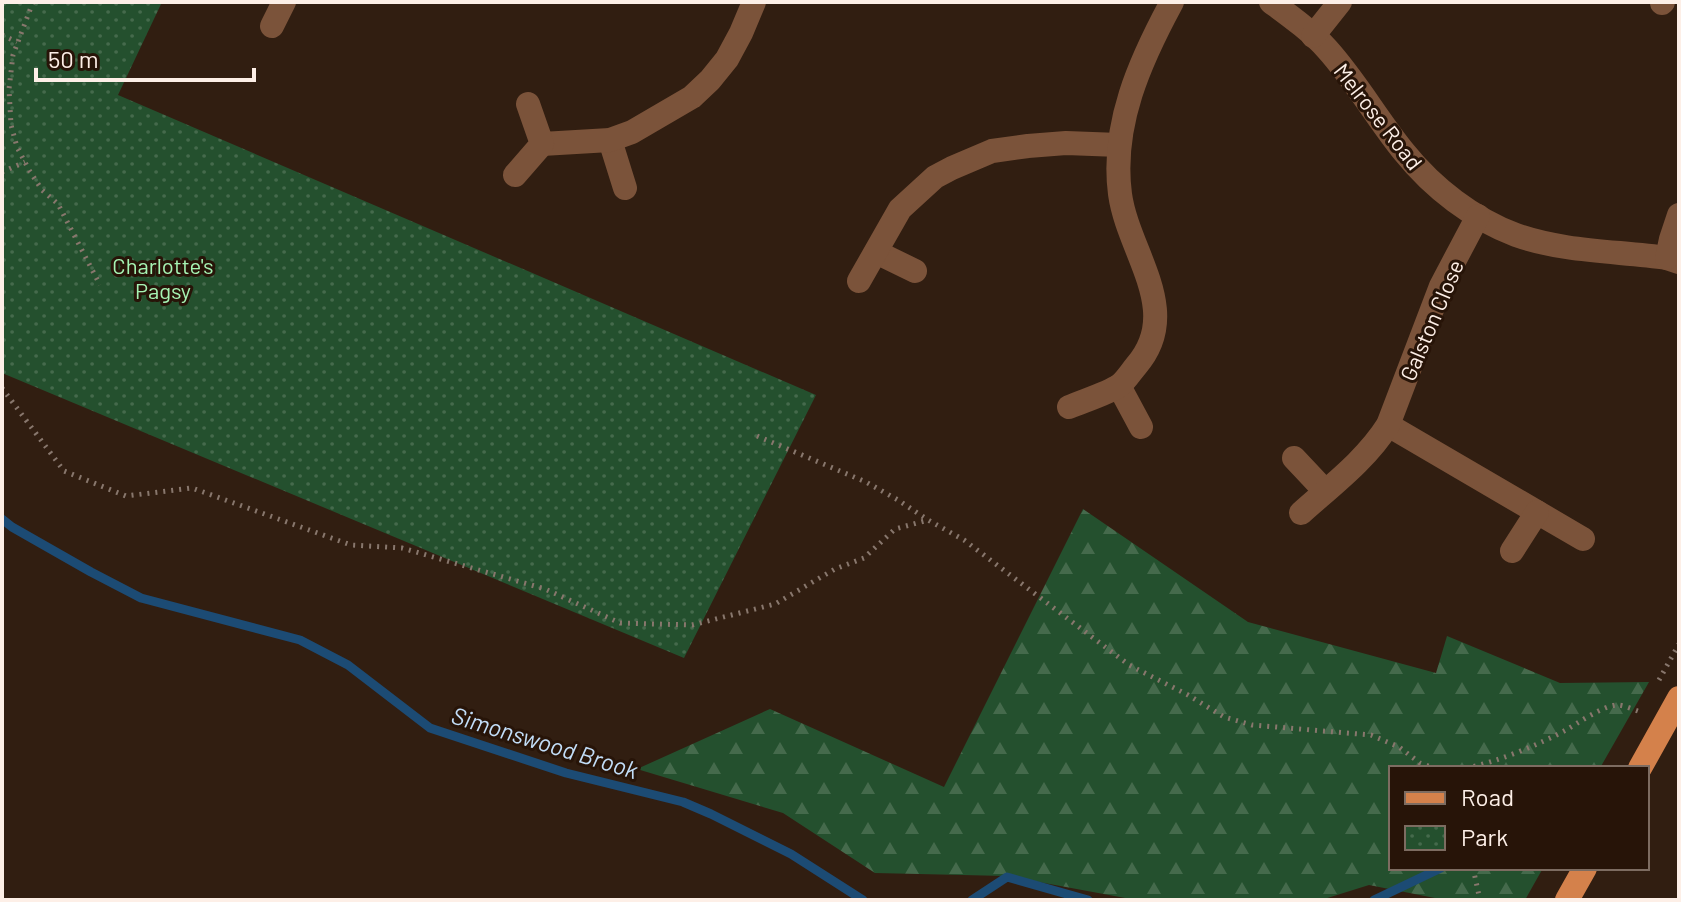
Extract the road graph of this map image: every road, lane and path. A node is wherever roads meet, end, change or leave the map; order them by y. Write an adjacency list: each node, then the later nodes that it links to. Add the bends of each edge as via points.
1 (33, 2): 10 (path)
2 (284, 2): 7 (street)
3 (754, 2): 12 (street, via 727,59 710,80 692,97)
4 (1172, 2): 14 (street, via 1134,80)
5 (1271, 2): 9 (street, Melrose Road)
6 (1340, 2): 9 (street)
7 (272, 26)
8 (2, 35): 10 (path)
9 (1313, 36): 20 (street, Melrose Road, via 1342,66 1404,153 1448,196)
10 (17, 42): 15 (path, via 9,89 11,125)
11 (528, 104): 13 (street)
12 (610, 140): 13 (street); 18 (street)
13 (542, 144): 17 (street)
14 (1119, 145): 21 (street, via 1028,146 992,151 952,168 900,209); 26 (street, via 1121,196 1156,308 1155,333 1146,354)
15 (25, 162): 16 (path); 25 (path, via 58,204)
16 (2, 172)
17 (515, 175)
18 (625, 188)
19 (1679, 215): 22 (street, via 1671,239)
20 (1478, 216): 22 (street, Melrose Road, via 1541,242); 29 (street, Galston Close, via 1441,286)
21 (876, 252): 23 (street); 24 (street)
22 (1673, 260)
23 (915, 271)
24 (859, 281)
25 (100, 285)
26 (1119, 386): 28 (street); 30 (street)
27 (2, 388): 36 (path, via 64,471 126,496 192,488 351,545 402,548 545,589 620,623 692,625 775,604 864,558 895,529)
28 (1069, 407)
29 (1388, 425): 33 (street, Galston Close, via 1377,443); 34 (street)
30 (1141, 427)
31 (757, 436): 36 (path, via 866,482)
32 (1294, 458): 33 (street)
33 (1325, 491): 35 (street, Galston Close)
34 (1537, 512): 37 (street); 38 (street)
35 (1301, 513)
36 (928, 520): 41 (path, via 964,540 1129,665 1224,717 1252,725 1371,735)
37 (1583, 539)
38 (1512, 551)
39 (1679, 698): 43 (main road)
40 (1641, 712): 42 (path, via 1617,705)
41 (1428, 766)
42 (1478, 766)
43 (1641, 766)
44 (1473, 870): 46 (path)
45 (1584, 870): 47 (main road)
46 (1480, 900)
47 (1567, 900)

